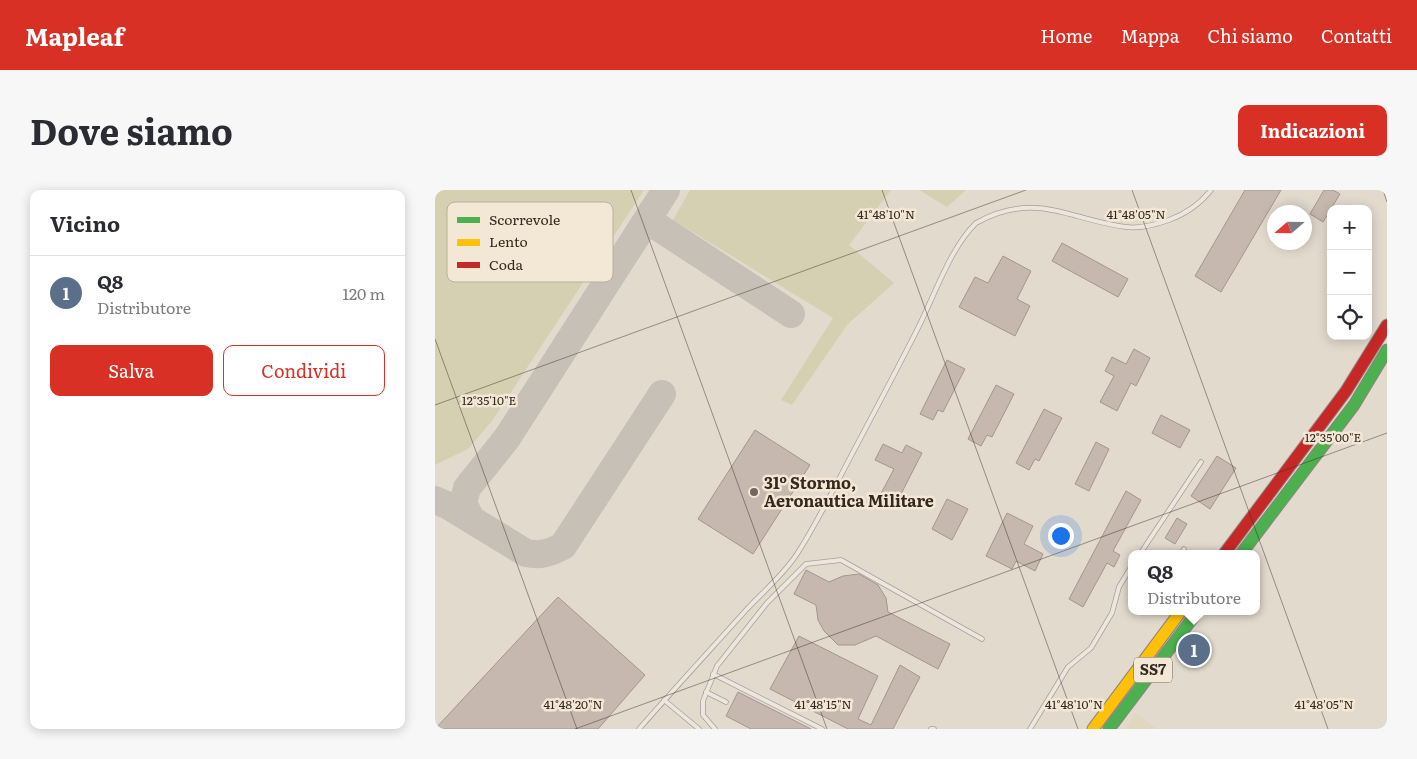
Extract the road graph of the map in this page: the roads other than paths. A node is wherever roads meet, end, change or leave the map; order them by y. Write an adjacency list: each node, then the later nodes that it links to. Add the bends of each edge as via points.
1 (1211, 190): 3 (lane, via 1190,210 1145,228 1113,225)
2 (1004, 205): 17 (lane, via 975,225 957,249 898,367 796,555)
3 (1079, 210)
4 (1387, 325): 8 (main road, via 1346,391)
5 (1387, 350): 9 (main road, via 1354,405)
6 (1201, 462): 7 (lane)
7 (1145, 550)
8 (1227, 550)
9 (1244, 550)
10 (1128, 572): 23 (lane, via 1119,586 1112,613 1091,648 1068,667)
11 (1178, 615): 16 (main road, SS7)
12 (1195, 615): 26 (main road, SS7)
13 (982, 639): 14 (lane, via 841,560 806,564 767,603)
14 (713, 674): 15 (lane); 22 (lane)
15 (706, 692): 18 (lane); 21 (lane, via 703,715)
16 (1115, 699): 24 (main road); 25 (main road, SS7)
17 (664, 700): 19 (lane); 20 (lane)
18 (726, 702)
19 (639, 729)
20 (699, 729)
21 (715, 729)
22 (822, 729)
23 (1030, 729)
24 (1086, 729)
25 (1093, 729)
26 (1109, 729)

